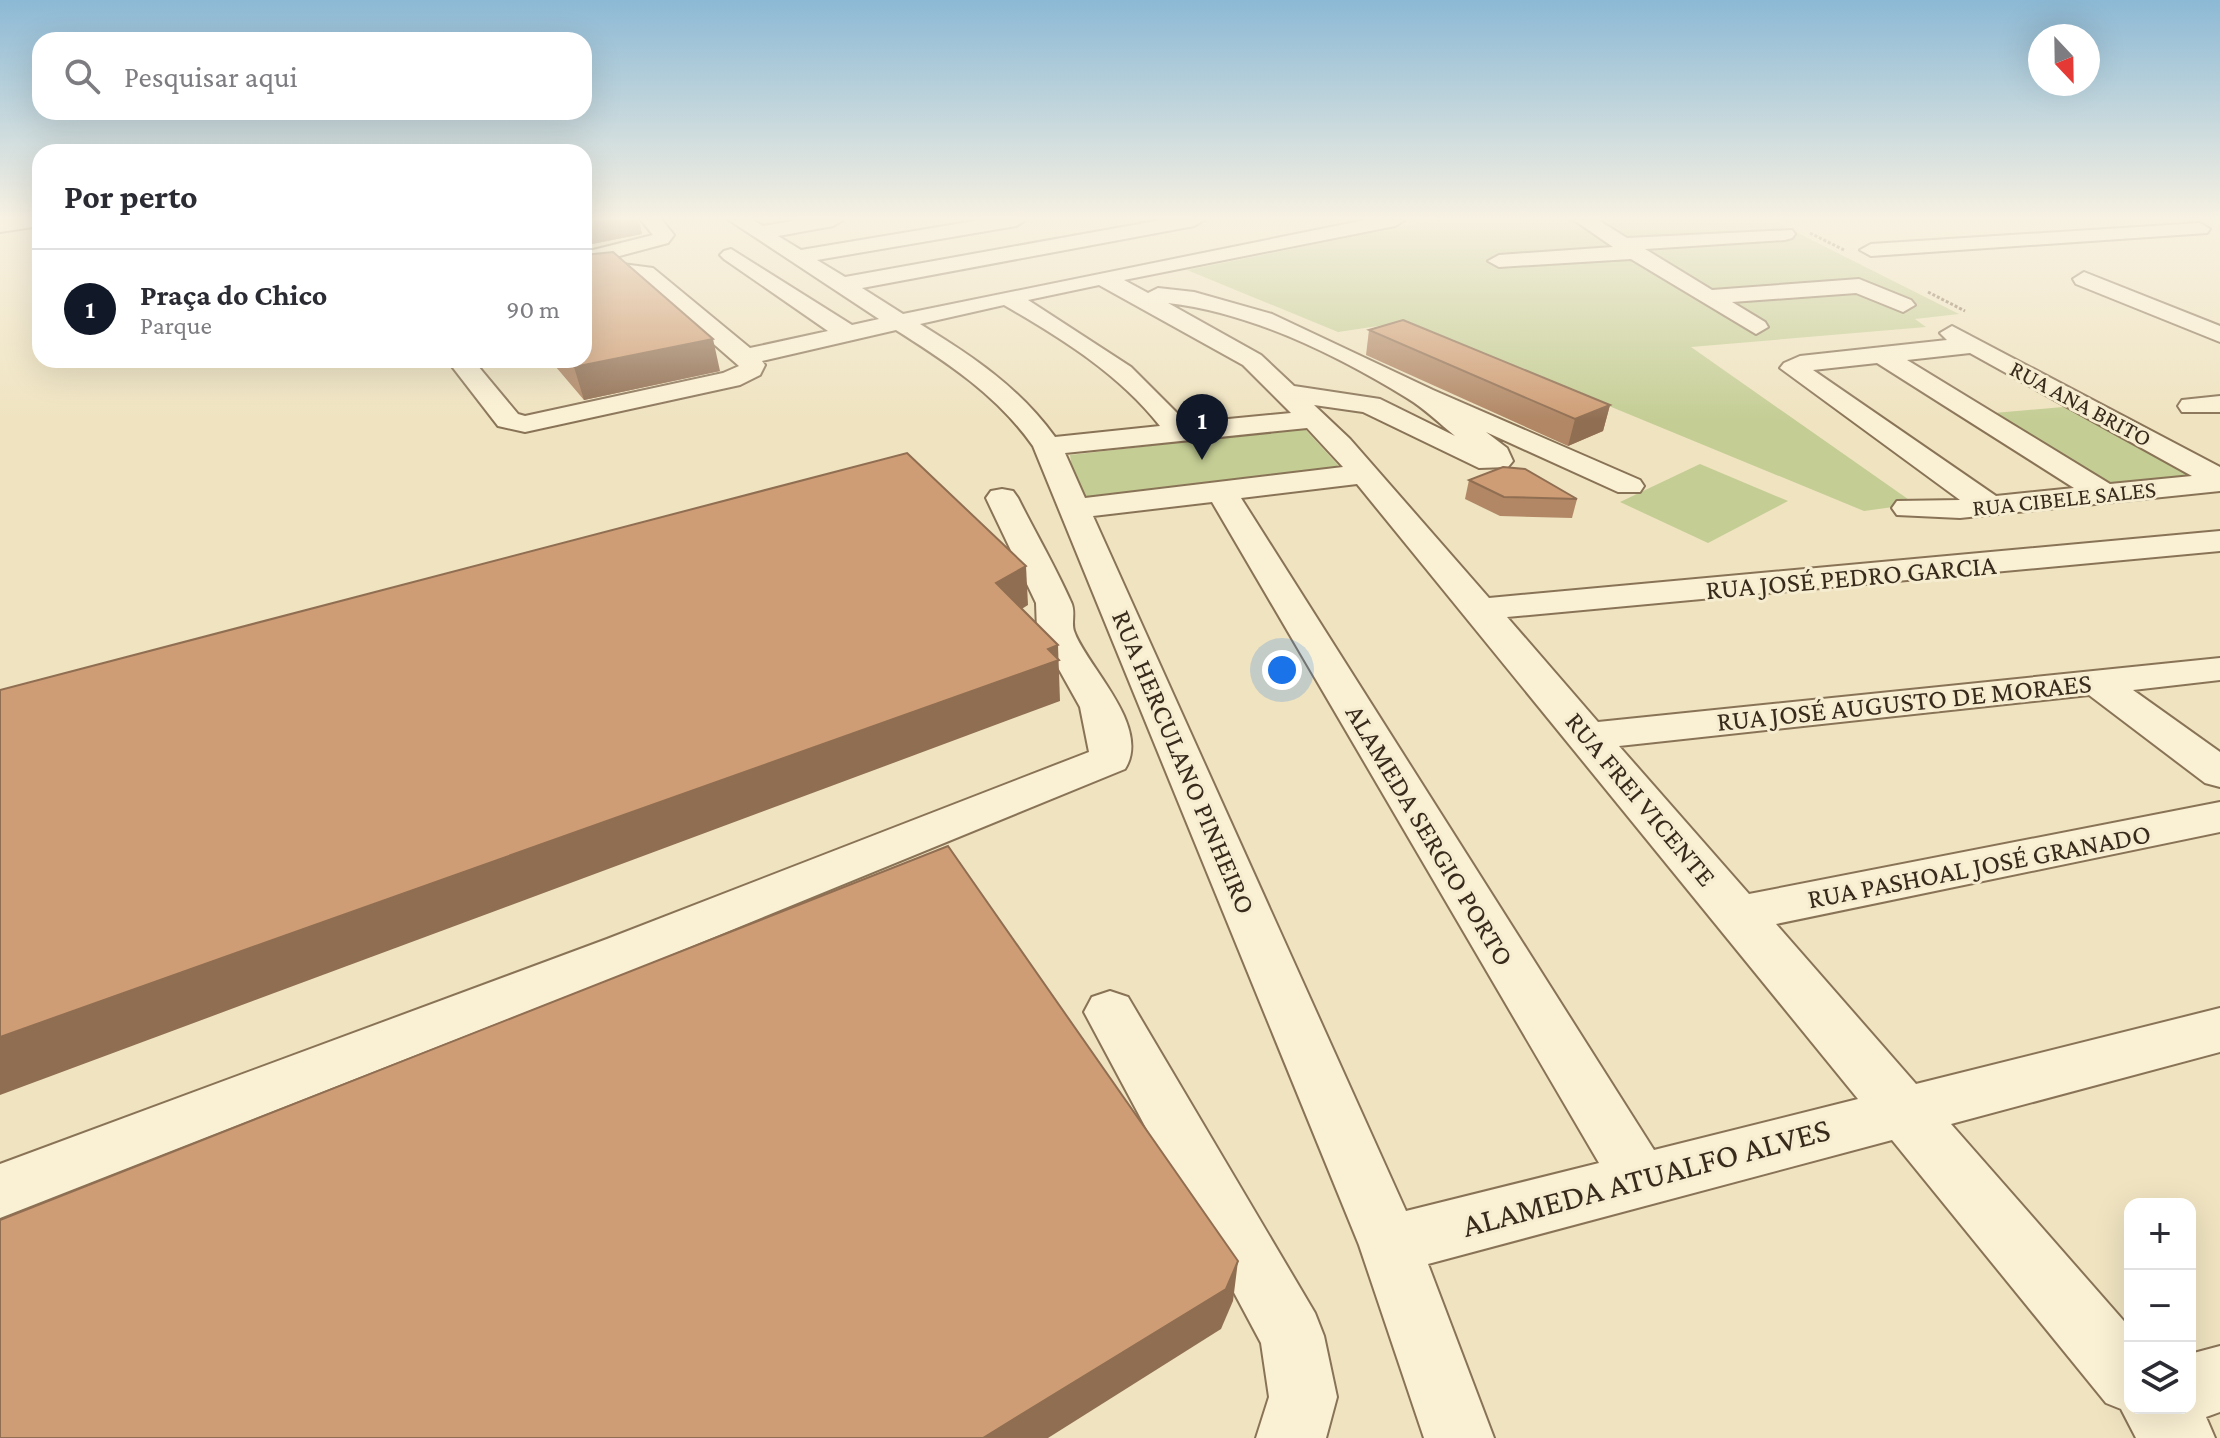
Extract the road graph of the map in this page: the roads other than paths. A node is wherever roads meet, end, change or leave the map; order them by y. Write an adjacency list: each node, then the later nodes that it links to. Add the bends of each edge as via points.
1 (662, 287): 21 (street)
2 (779, 287): 17 (street)
3 (843, 287): 14 (street, RUA HERCULANO PINHEIRO)
4 (1056, 287): 11 (street)
5 (1119, 287): 10 (street, RUA FREI VICENTE)
6 (1692, 287): 12 (street)
7 (1844, 287): 12 (street)
8 (1862, 287): 13 (street)
9 (2104, 287): 18 (street)
10 (1134, 295): 23 (street, RUA FREI VICENTE, via 1221,340); 24 (street, via 1189,298 1256,317)
11 (1007, 297): 14 (street); 28 (street, via 1107,358 1157,402)
12 (1708, 297): 15 (street)
13 (1903, 305)
14 (899, 321): 17 (street); 29 (street, RUA HERCULANO PINHEIRO, via 1000,389)
15 (1756, 327)
16 (1941, 328): 19 (street, RUA ANA BRITO)
17 (847, 333): 21 (street)
18 (2220, 335)
19 (1974, 345): 20 (street); 31 (street, RUA ANA BRITO)
20 (1882, 355): 34 (street); 36 (street, via 1793,368)
21 (745, 357): 22 (street, via 751,370 731,379 525,424 508,420)
22 (466, 368)
23 (1290, 393): 24 (street, via 1370,405 1479,459 1500,459 1430,407 1424,399); 27 (street, RUA FREI VICENTE)
24 (1428, 398): 32 (street, via 1445,401)
25 (2220, 404): 26 (street)
26 (2192, 406)
27 (1315, 419): 28 (street); 30 (street, RUA FREI VICENTE)
28 (1179, 432): 29 (street)
29 (1047, 446): 38 (street, RUA HERCULANO PINHEIRO)
30 (1364, 474): 33 (street); 42 (street, RUA FREI VICENTE)
31 (2220, 480): 34 (street, RUA CIBELE SALES)
32 (1629, 486)
33 (1220, 490): 38 (street); 52 (street, ALAMEDA SERGIO PORTO)
34 (2103, 493): 36 (street, RUA CIBELE SALES)
35 (1002, 498): 53 (street, via 1054,603 1055,630 1100,705 1110,759 624,953)
36 (1988, 505): 37 (street, RUA CIBELE SALES)
37 (1908, 508)
38 (1076, 509): 54 (street, RUA HERCULANO PINHEIRO)
39 (1939, 522): 41 (street, RUA CIBELE SALES)
40 (2220, 541): 41 (street, RUA JOSÉ PEDRO GARCIA)
41 (1996, 564): 42 (street, RUA JOSÉ PEDRO GARCIA)
42 (1481, 609): 45 (street, RUA FREI VICENTE)
43 (2220, 669): 44 (street, RUA JOSÉ AUGUSTO DE MORAES)
44 (2097, 682): 45 (street, RUA JOSÉ AUGUSTO DE MORAES); 46 (street)
45 (1588, 736): 48 (street, RUA FREI VICENTE)
46 (2220, 773)
47 (2220, 817): 48 (street, RUA PASHOAL JOSÉ GRANADO)
48 (1738, 914): 51 (street, RUA FREI VICENTE)
49 (1110, 1012): 59 (street, via 1292,1336 1303,1397)
50 (2220, 1030): 51 (street, ALAMEDA ATUALFO ALVES)
51 (1903, 1110): 52 (street, ALAMEDA ATUALFO ALVES); 55 (street, RUA FREI VICENTE)
52 (1640, 1179): 54 (street, ALAMEDA ATUALFO ALVES)
53 (0, 1191)
54 (1390, 1245): 60 (street, RUA HERCULANO PINHEIRO)
55 (2124, 1372)
56 (2220, 1379): 57 (street)
57 (2196, 1386)
58 (2160, 1414): 61 (street)
59 (1291, 1438)
60 (1459, 1438)
61 (2180, 1438)

